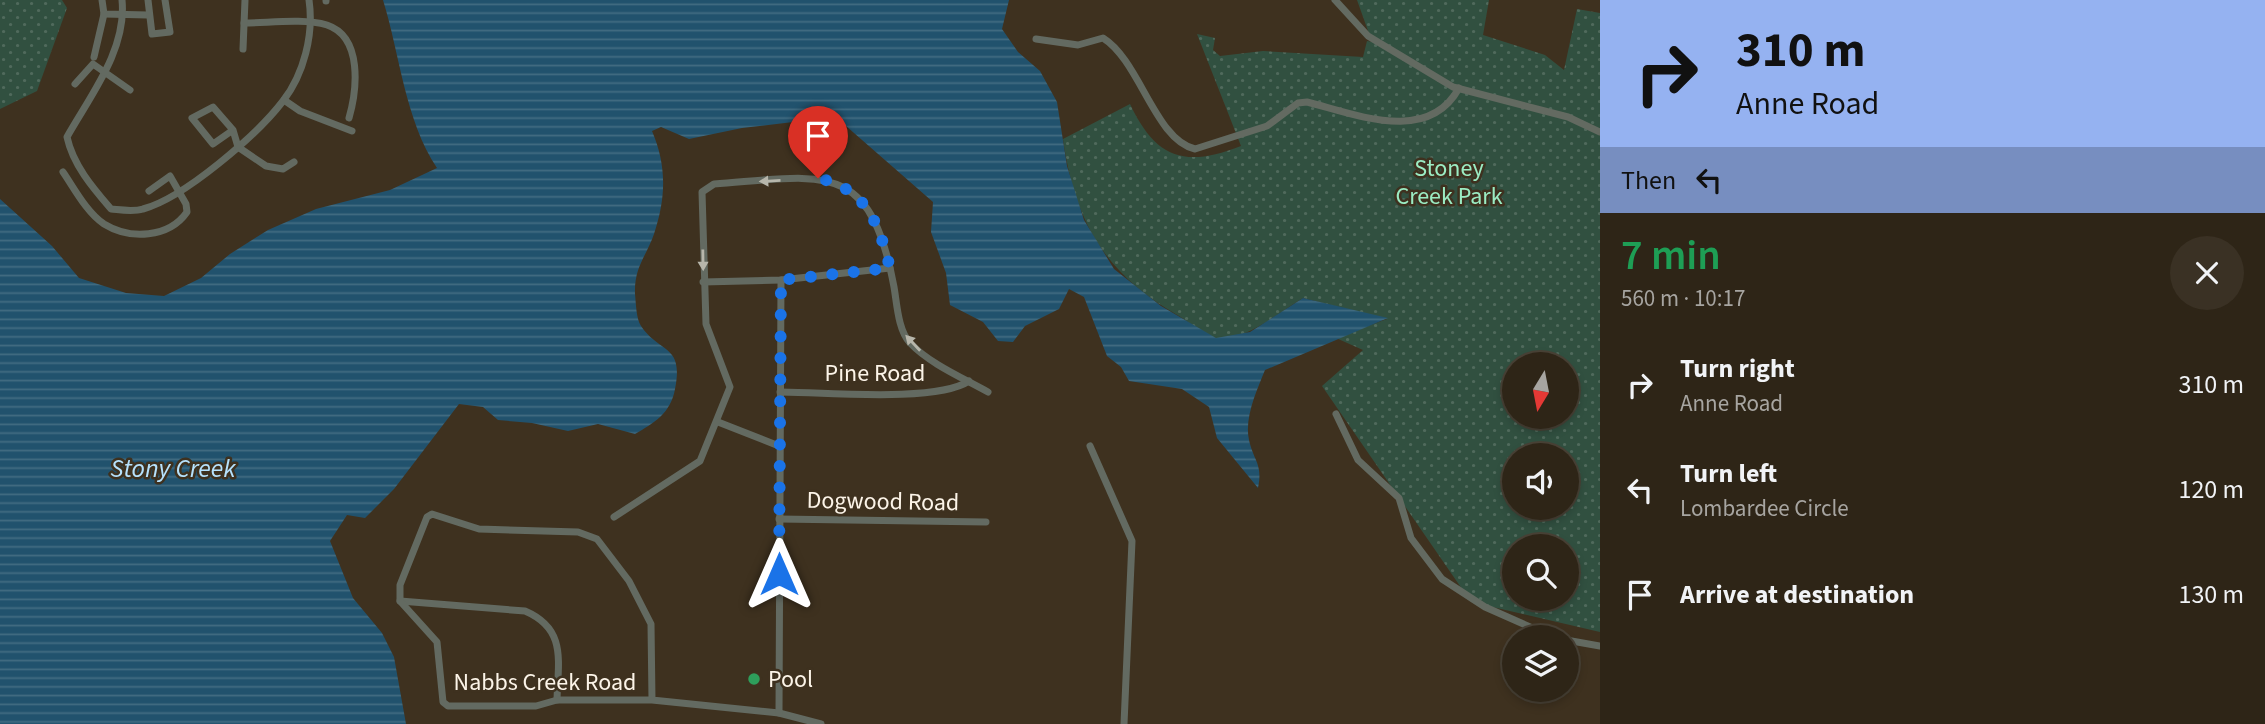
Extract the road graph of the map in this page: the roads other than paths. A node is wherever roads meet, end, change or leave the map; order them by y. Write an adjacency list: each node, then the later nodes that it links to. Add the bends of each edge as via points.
1 (102, 0): 8 (street)
2 (122, 0): 9 (street)
3 (148, 0): 10 (street)
4 (165, 0): 10 (street, via 170,32 152,34)
5 (245, 0): 11 (street)
6 (309, 0): 12 (street)
7 (1335, 0): 18 (street, via 1368,36)
8 (104, 14): 9 (street); 15 (street)
9 (124, 14): 10 (street); 16 (street)
10 (148, 15)
11 (244, 23): 12 (street); 14 (street)
12 (313, 24): 20 (street, via 304,60); 21 (street, via 343,33 352,55 355,73)
13 (1036, 39): 18 (street, via 1078,45 1103,38 1118,48 1174,140 1195,149 1267,125 1298,103 1399,123 1417,121 1444,106)
14 (243, 49)
15 (94, 57)
16 (105, 70): 17 (street, via 93,64); 19 (street); 30 (street, via 67,137 72,159)
17 (75, 83)
18 (1459, 88): 24 (street, via 1568,117)
19 (130, 90)
20 (284, 100): 23 (street); 25 (street)
21 (349, 118)
22 (233, 130): 22 (street, via 213,107 192,118 212,144); 25 (street)
23 (352, 131)
24 (1600, 132)
25 (238, 147): 26 (street, via 266,166 283,169); 29 (street)
26 (294, 163)
27 (63, 172): 31 (street)
28 (149, 191): 29 (street, via 170,176)
29 (180, 191): 30 (street, via 144,209); 31 (street, via 187,212 163,230 123,233)
30 (111, 209): 31 (street)
31 (102, 223)
32 (890, 268): 33 (street); 34 (street, one-way to 34, via 875,221 845,187 818,178 714,184 702,192); 35 (street, one-way to 32, via 909,343)
33 (781, 280): 34 (street); 36 (street)
34 (703, 282): 39 (street, via 706,324 730,387)
35 (969, 381): 36 (street, Pine Road, via 935,392); 37 (street)
36 (779, 392): 40 (street)
37 (988, 392)
38 (1336, 414): 46 (street, via 1357,460 1399,498 1411,538 1442,579 1485,607)
39 (718, 422): 40 (street); 42 (street, via 700,461)
40 (779, 446): 43 (street)
41 (1090, 446): 53 (street, via 1132,541)
42 (614, 517)
43 (779, 519): 44 (street, Dogwood Road); 51 (street)
44 (986, 522)
45 (400, 601): 49 (street, via 525,611 541,618 552,628 556,647); 49 (street, Nabbs Creek Road, via 437,642 443,702 448,706 536,706); 50 (street, via 400,584 432,514 479,529 578,532 597,539 629,581 651,624)
46 (1526, 625)
47 (1579, 642): 48 (street)
48 (1600, 646)
49 (557, 700): 50 (street, Nabbs Creek Road)
50 (652, 700): 51 (street, Nabbs Creek Road)
51 (779, 713): 52 (street, Nabbs Creek Road)
52 (821, 724)
53 (1124, 724)

